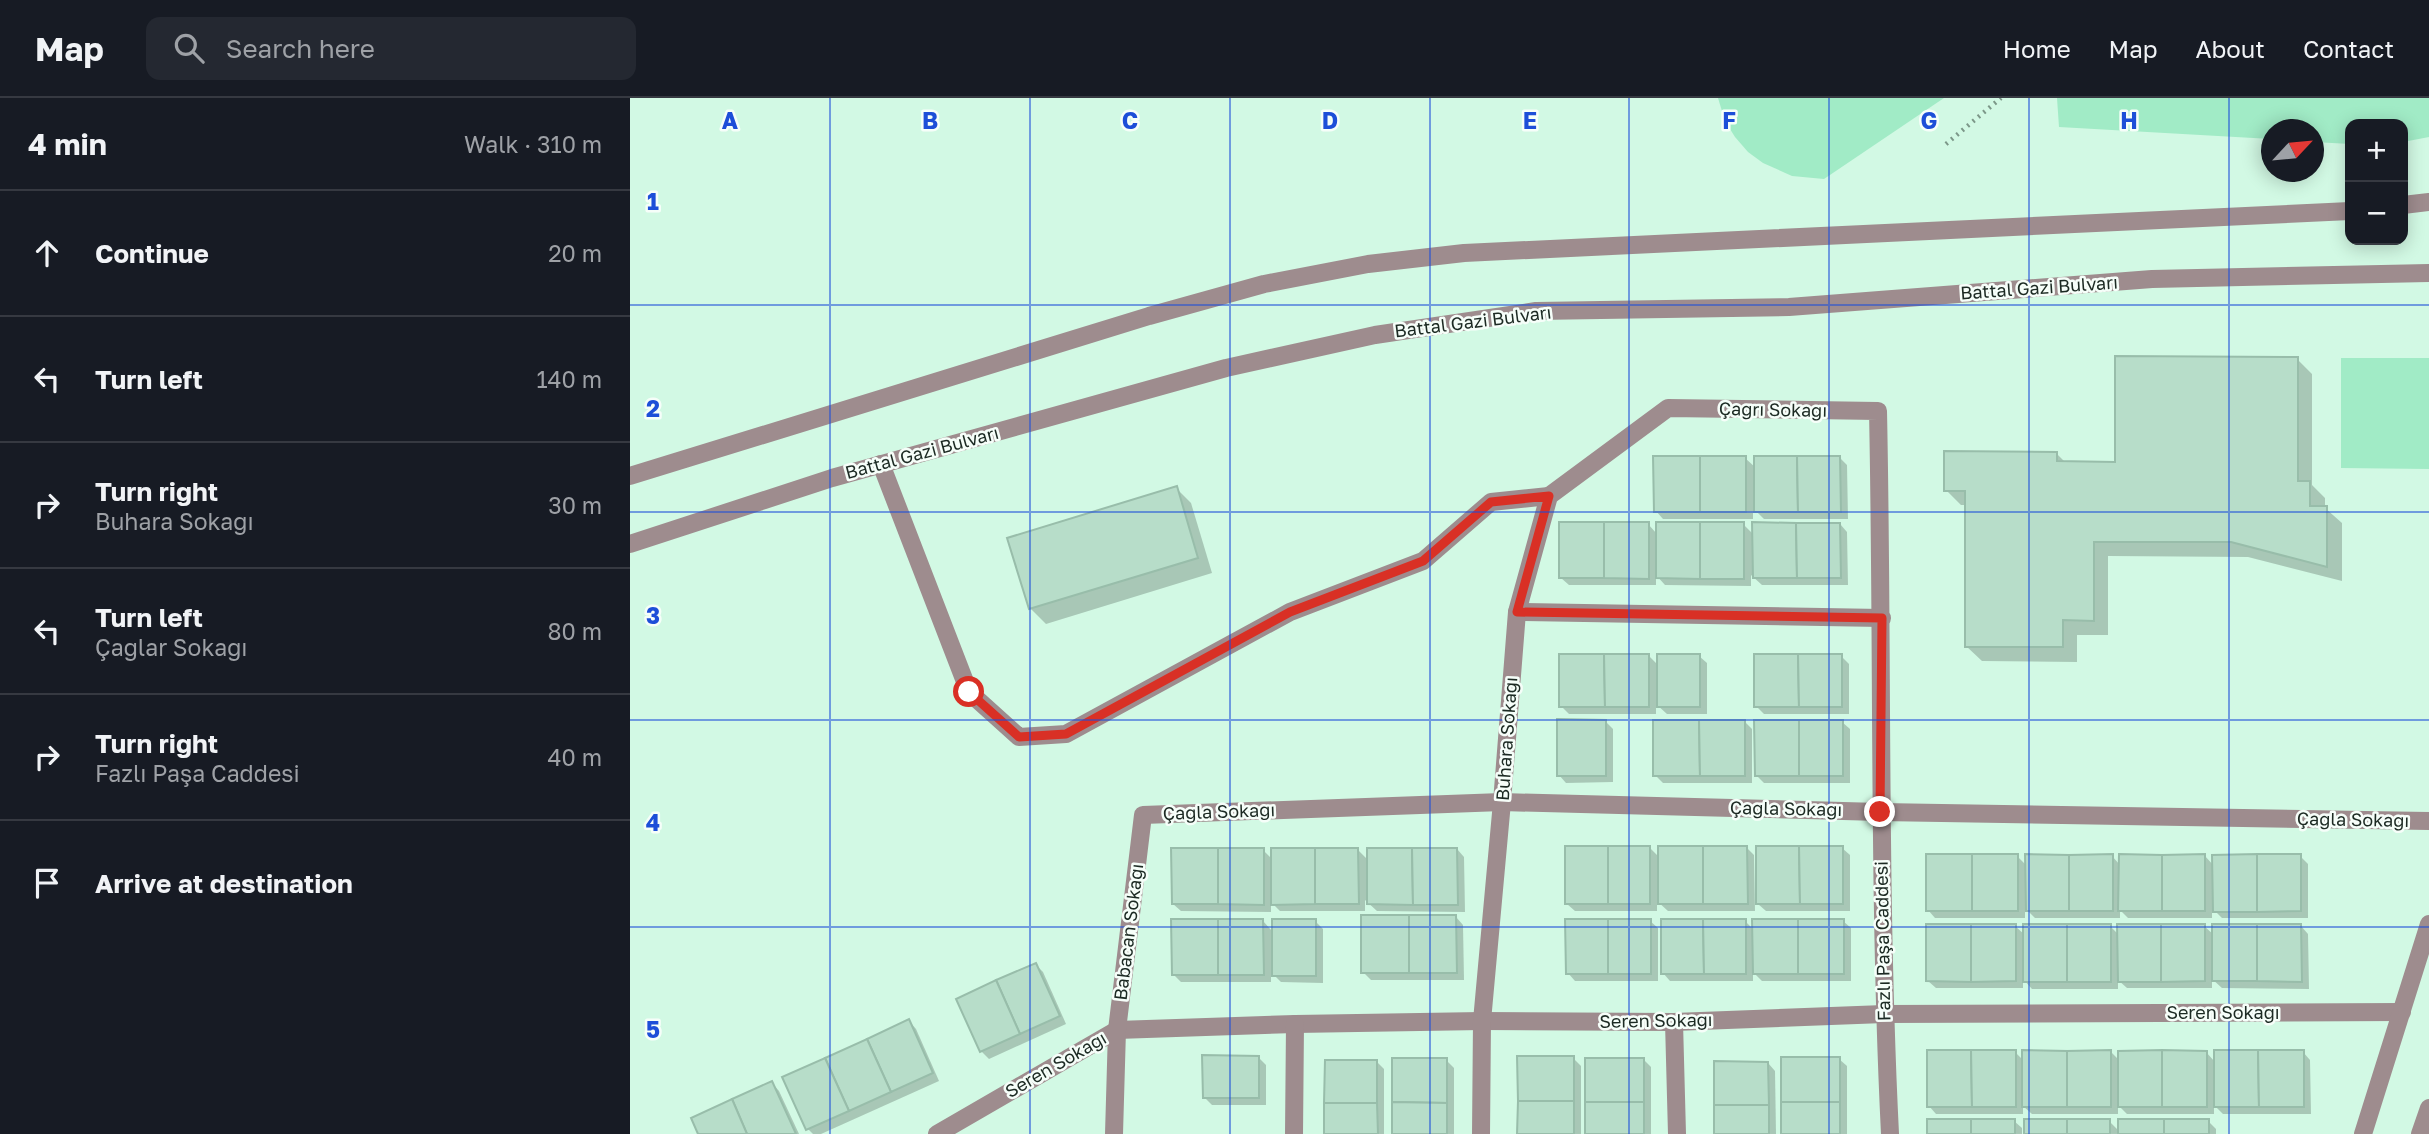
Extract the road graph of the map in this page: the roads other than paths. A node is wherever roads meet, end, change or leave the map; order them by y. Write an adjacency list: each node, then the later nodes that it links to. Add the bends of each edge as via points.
1 (2345, 211): 5 (street, via 1464,253 1368,264 1264,284 1149,316)
2 (2426, 274): 4 (street, Battal Gazi Bulvarı, via 2152,279 1789,307 1536,311 1375,335 1226,368)
3 (1878, 411): 6 (street, Çağrı Sokağı, via 1668,408); 9 (street, Fazlı Paşa Caddesi)
4 (881, 464): 6 (street, via 969,692 1019,737 1066,734 1290,612 1423,561 1491,502); 7 (street, Battal Gazi Bulvarı)
5 (630, 476)
6 (1549, 496): 8 (street, Buhara Sokağı)
7 (630, 544)
8 (1517, 612): 9 (street); 10 (street, Buhara Sokağı)
9 (1882, 618): 11 (street, Fazlı Paşa Caddesi)
10 (1502, 802): 11 (street, Çağla Sokağı); 12 (street, Çağla Sokağı); 17 (street, Buhara Sokağı)
11 (1880, 812): 13 (street, Çağla Sokağı); 16 (street, Fazlı Paşa Caddesi)
12 (1143, 815): 20 (street, Babacan Sokağı)
13 (2429, 821)
14 (2429, 924): 15 (street)
15 (2402, 1012): 16 (street, Seren Sokağı); 28 (street)
16 (1884, 1014): 18 (street, Seren Sokağı); 27 (street, Fazlı Paşa Caddesi)
17 (1482, 1021): 18 (street, Seren Sokağı); 19 (street, Seren Sokağı); 25 (street, Buhara Sokağı)
18 (1674, 1022): 26 (street)
19 (1294, 1024): 20 (street, Seren Sokağı); 24 (street)
20 (1117, 1030): 22 (street, Seren Sokağı); 23 (street, Babacan Sokağı)
21 (2429, 1108): 29 (street)
22 (937, 1134)
23 (1114, 1134)
24 (1294, 1134)
25 (1481, 1134)
26 (1677, 1134)
27 (1890, 1134)
28 (2363, 1134)
29 (2420, 1134)

